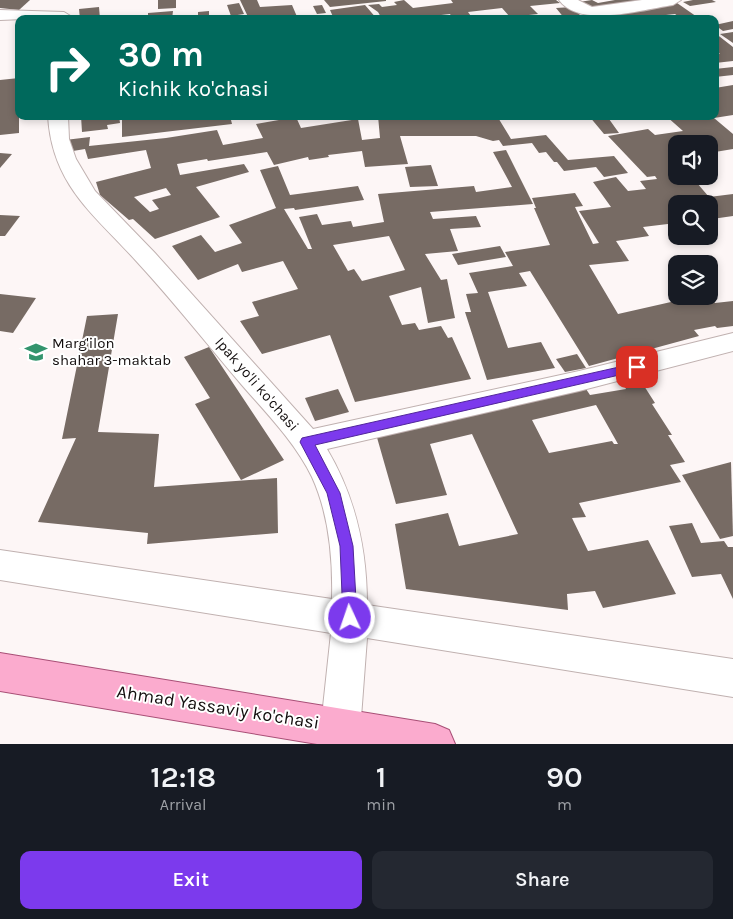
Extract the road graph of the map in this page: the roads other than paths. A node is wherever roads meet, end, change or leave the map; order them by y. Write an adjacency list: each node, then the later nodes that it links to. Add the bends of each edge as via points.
1 (58, 0): 5 (street)
2 (567, 0): 3 (street, via 592,12)
3 (673, 0)
4 (0, 15): 6 (street)
5 (63, 15)
6 (15, 16)
7 (58, 120): 9 (street, Ipak yo'li ko'chasi, via 61,148 91,202 146,258)
8 (733, 342): 9 (street, via 579,381)
9 (307, 442): 11 (street, Ipak yo'li ko'chasi, via 334,493 346,546)
10 (0, 565): 11 (street)
11 (350, 618): 13 (street); 14 (street, Ipak yo'li ko'chasi)
12 (0, 672): 14 (main road, Ahmad Yassaviy ko'chasi)
13 (733, 678)
14 (340, 736): 15 (main road, Ahmad Yassaviy ko'chasi)
15 (435, 744)

